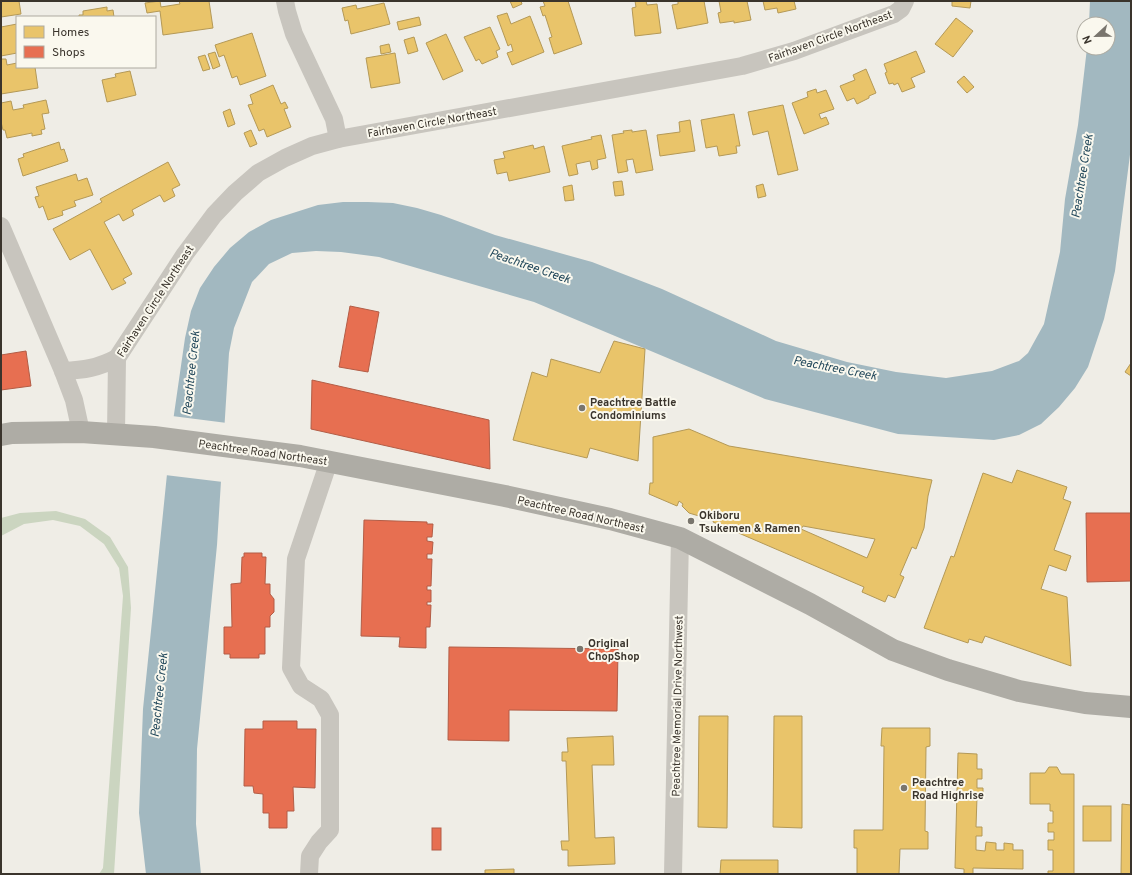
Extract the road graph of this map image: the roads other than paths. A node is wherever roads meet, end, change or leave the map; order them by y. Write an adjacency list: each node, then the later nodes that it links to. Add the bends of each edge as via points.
1 (285, 1): 3 (street, via 294,34 334,119)
2 (905, 1): 3 (street, Fairhaven Circle Northeast, via 901,9 894,14 794,51 742,66)
3 (338, 139): 5 (street, Fairhaven Circle Northeast, via 312,146 284,158 258,173 235,193 214,215 185,254)
4 (1, 226): 6 (street)
5 (117, 358): 6 (street, via 91,369); 8 (street, Fairhaven Circle Northeast)
6 (63, 371): 7 (street, via 74,400)
7 (81, 432): 8 (highway, Peachtree Road Northeast); 9 (highway, Peachtree Road Northeast)
8 (116, 434): 10 (highway, Peachtree Road Northeast)
9 (1, 435)
10 (329, 461): 11 (highway, Peachtree Road Northeast, via 610,519); 13 (street, via 296,559 291,668 301,686 321,699 330,715 330,830 310,856)
11 (680, 538): 12 (highway, Peachtree Road Northeast, via 810,604 893,650 1019,691 1085,703); 14 (street, Peachtree Memorial Drive Northwest)
12 (1131, 707)
13 (309, 874)
14 (673, 874)

